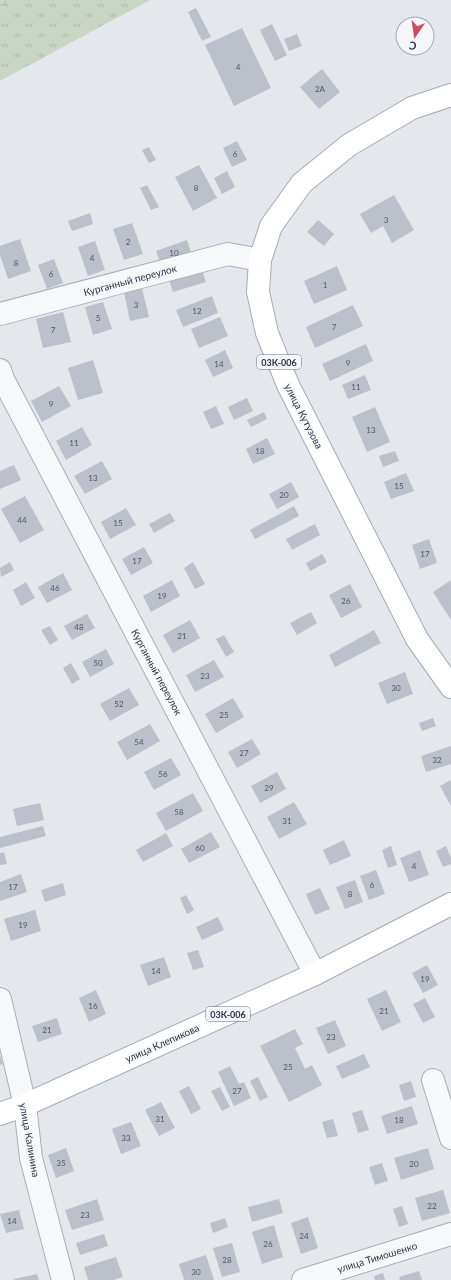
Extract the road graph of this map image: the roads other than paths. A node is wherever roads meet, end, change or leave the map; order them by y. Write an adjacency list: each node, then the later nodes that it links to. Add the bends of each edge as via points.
1 (451, 95): 2 (main road, улица Кутузова / 03К-006, via 412,108 349,145 302,184 271,226)
2 (260, 260): 3 (street, Курганный переулок, via 228,254); 5 (main road, улица Кутузова / 03К-006, via 258,292 265,326 288,384 417,639)
3 (0, 314)
4 (0, 370): 7 (street, Курганный переулок)
5 (451, 687)
6 (451, 904): 7 (main road, улица Клепикова / 03К-006)
7 (315, 974): 10 (main road, улица Клепикова / 03К-006)
8 (0, 998): 10 (street, улица Калинина)
9 (433, 1080): 12 (street)
10 (25, 1105): 11 (main road, улица Клепикова / 03К-006); 14 (street, улица Калинина, via 31,1158)
11 (0, 1114)
12 (451, 1138)
13 (451, 1234): 15 (street, улица Тимошенко)
14 (63, 1280)
15 (303, 1280)

